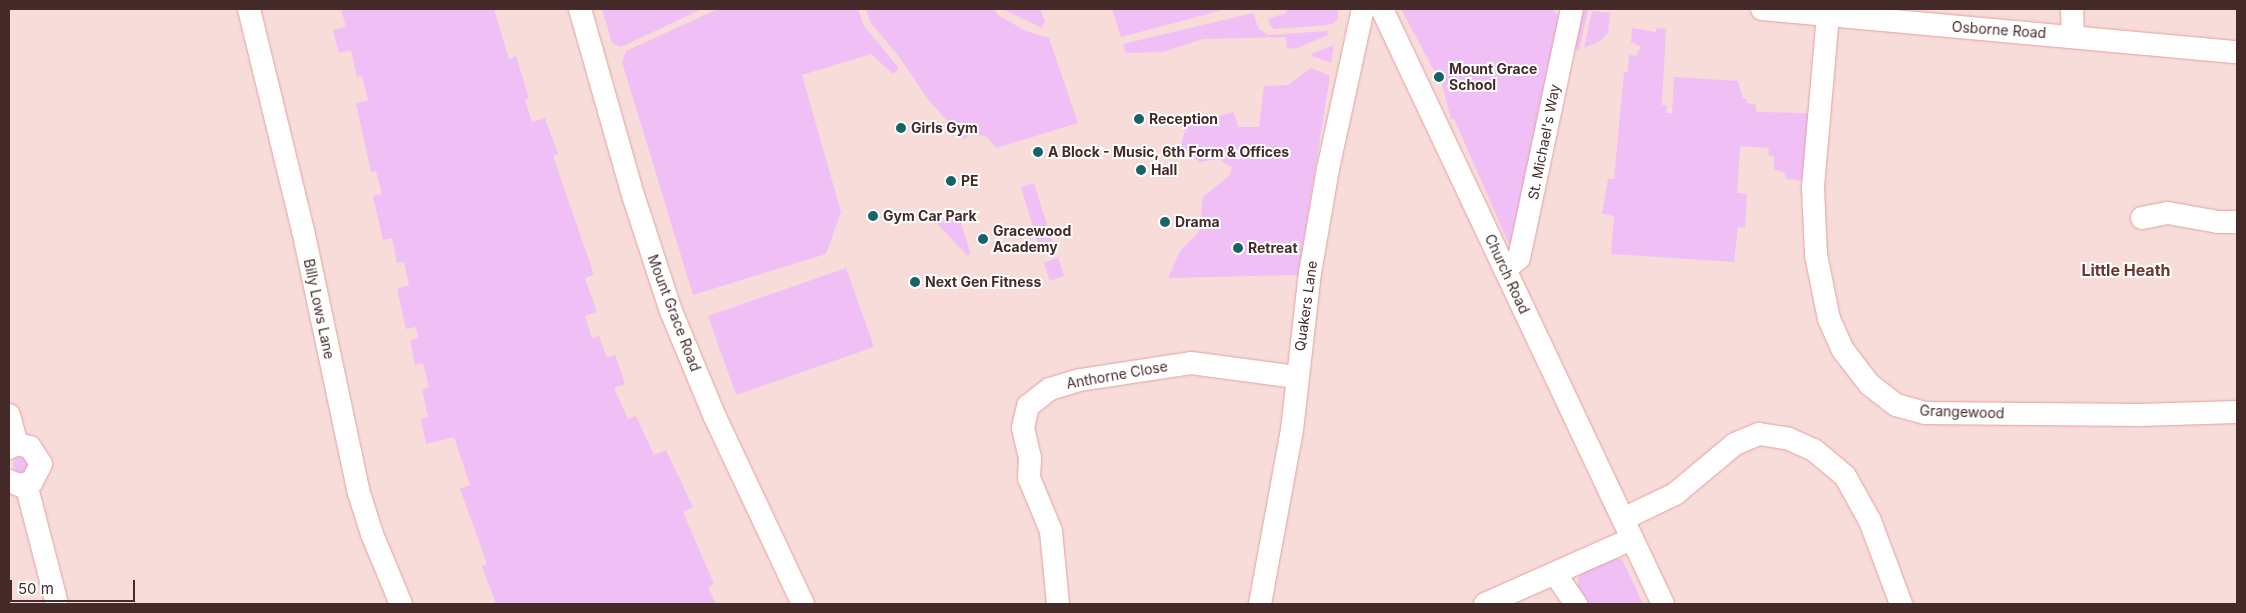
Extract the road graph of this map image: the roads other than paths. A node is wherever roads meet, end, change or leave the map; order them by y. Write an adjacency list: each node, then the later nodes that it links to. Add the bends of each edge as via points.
1 (249, 9): 22 (street, Billy Lows Lane, via 302,230 359,493)
2 (580, 9): 23 (street, Mount Grace Road, via 632,195 671,311 719,426)
3 (1363, 9): 14 (street, Quakers Lane, via 1336,121)
4 (1382, 9): 13 (street, Church Road)
5 (1572, 9): 13 (street, St. Michael's Way, via 1519,258)
6 (1762, 9): 8 (street, Osborne Road)
7 (2072, 9): 9 (street)
8 (1819, 12): 9 (street, Osborne Road); 15 (street, Grangewood, via 1812,203 1816,255 1829,319 1843,350 1869,384 1896,405 1926,412 2140,416)
9 (2073, 35): 10 (street, Osborne Road)
10 (2237, 52)
11 (2142, 218): 12 (street, via 2168,212 2218,222)
12 (2237, 222)
13 (1505, 270): 19 (street, Church Road)
14 (1296, 377): 24 (street, Anthorne Close, via 1191,363 1080,380 1050,389 1028,406 1023,428 1030,458 1029,478 1051,531); 25 (street, Quakers Lane, via 1292,430)
15 (2237, 412)
16 (9, 415): 17 (street)
17 (13, 446): 18 (street, via 36,451 41,464 37,477)
18 (17, 483): 21 (street)
19 (1627, 529): 20 (street); 28 (street, Church Road); 29 (street, via 1735,444 1760,434 1789,439 1814,450 1845,476 1870,521)
20 (1555, 574): 26 (street); 27 (street)
21 (57, 604)
22 (401, 604)
23 (803, 604)
24 (1058, 604)
25 (1260, 604)
26 (1485, 604)
27 (1576, 604)
28 (1663, 604)
29 (1901, 604)

